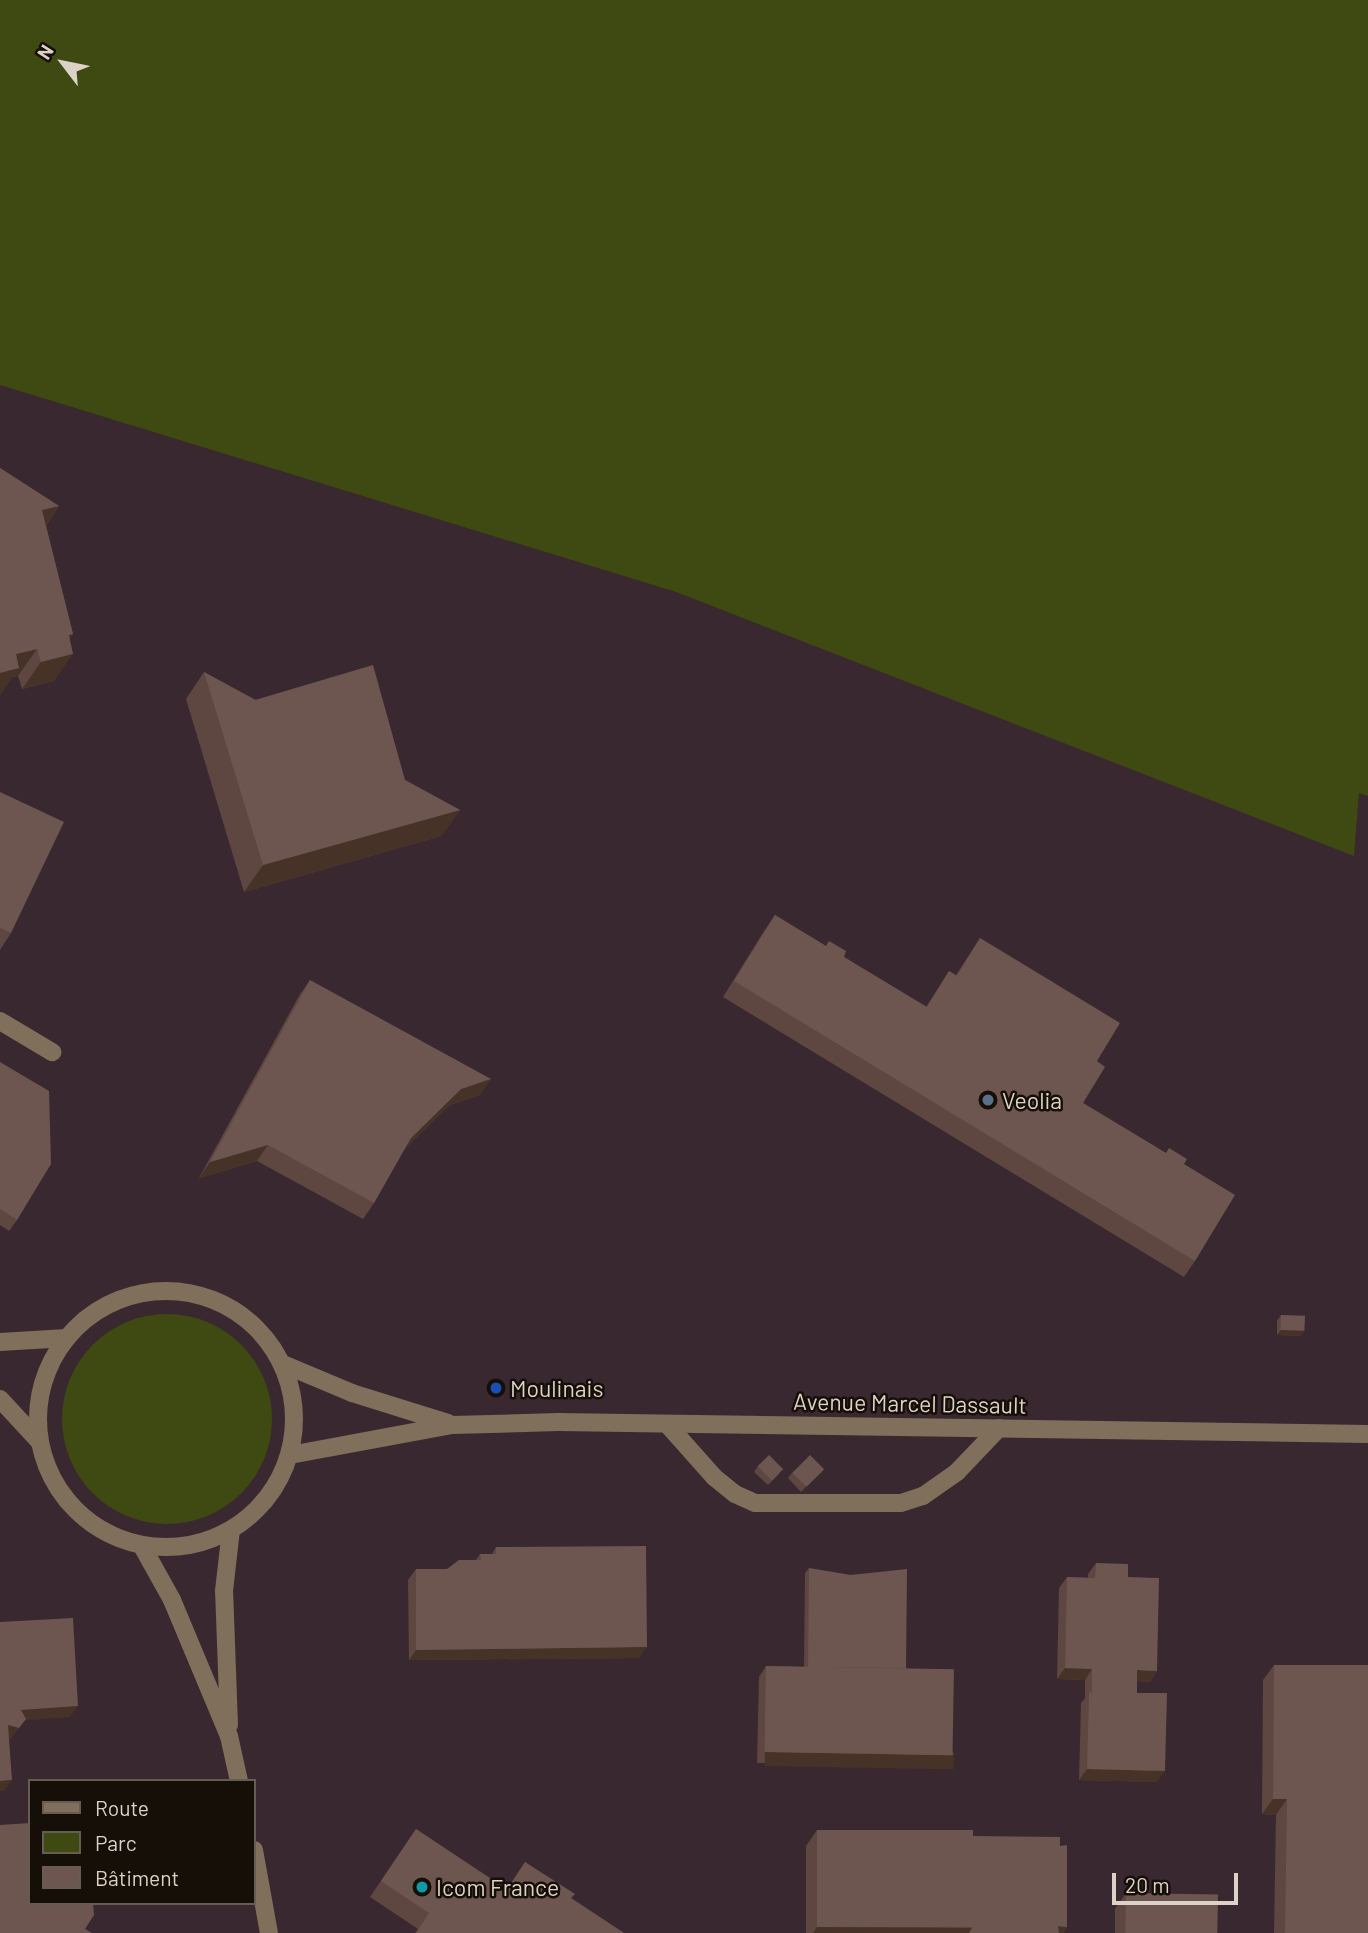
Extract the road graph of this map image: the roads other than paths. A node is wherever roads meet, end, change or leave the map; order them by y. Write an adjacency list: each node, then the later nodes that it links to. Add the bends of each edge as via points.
1 (0, 1021): 2 (street)
2 (52, 1052)
3 (67, 1338): 4 (street); 5 (street, via 94,1312 127,1296 173,1290 218,1301 256,1326); 11 (street, via 48,1369 38,1404)
4 (0, 1342)
5 (283, 1364): 7 (street, Avenue Marcel Dassault, via 352,1393); 12 (street, via 295,1409)
6 (0, 1399): 11 (street)
7 (452, 1424): 8 (street, Avenue Marcel Dassault); 12 (street, Avenue Marcel Dassault)
8 (667, 1424): 9 (street, Avenue Marcel Dassault); 9 (street, via 713,1477 755,1503 901,1503 923,1496 957,1472)
9 (999, 1428): 10 (street, Avenue Marcel Dassault)
10 (1368, 1434)
11 (39, 1441): 14 (street, via 52,1478 75,1509 106,1533)
12 (290, 1455): 13 (street, via 268,1499)
13 (231, 1530): 14 (street, via 188,1546); 15 (street, via 224,1591)
14 (142, 1546): 15 (street, via 172,1600)
15 (229, 1736): 16 (street)
16 (239, 1779)
17 (256, 1861): 18 (street)
18 (269, 1933)

